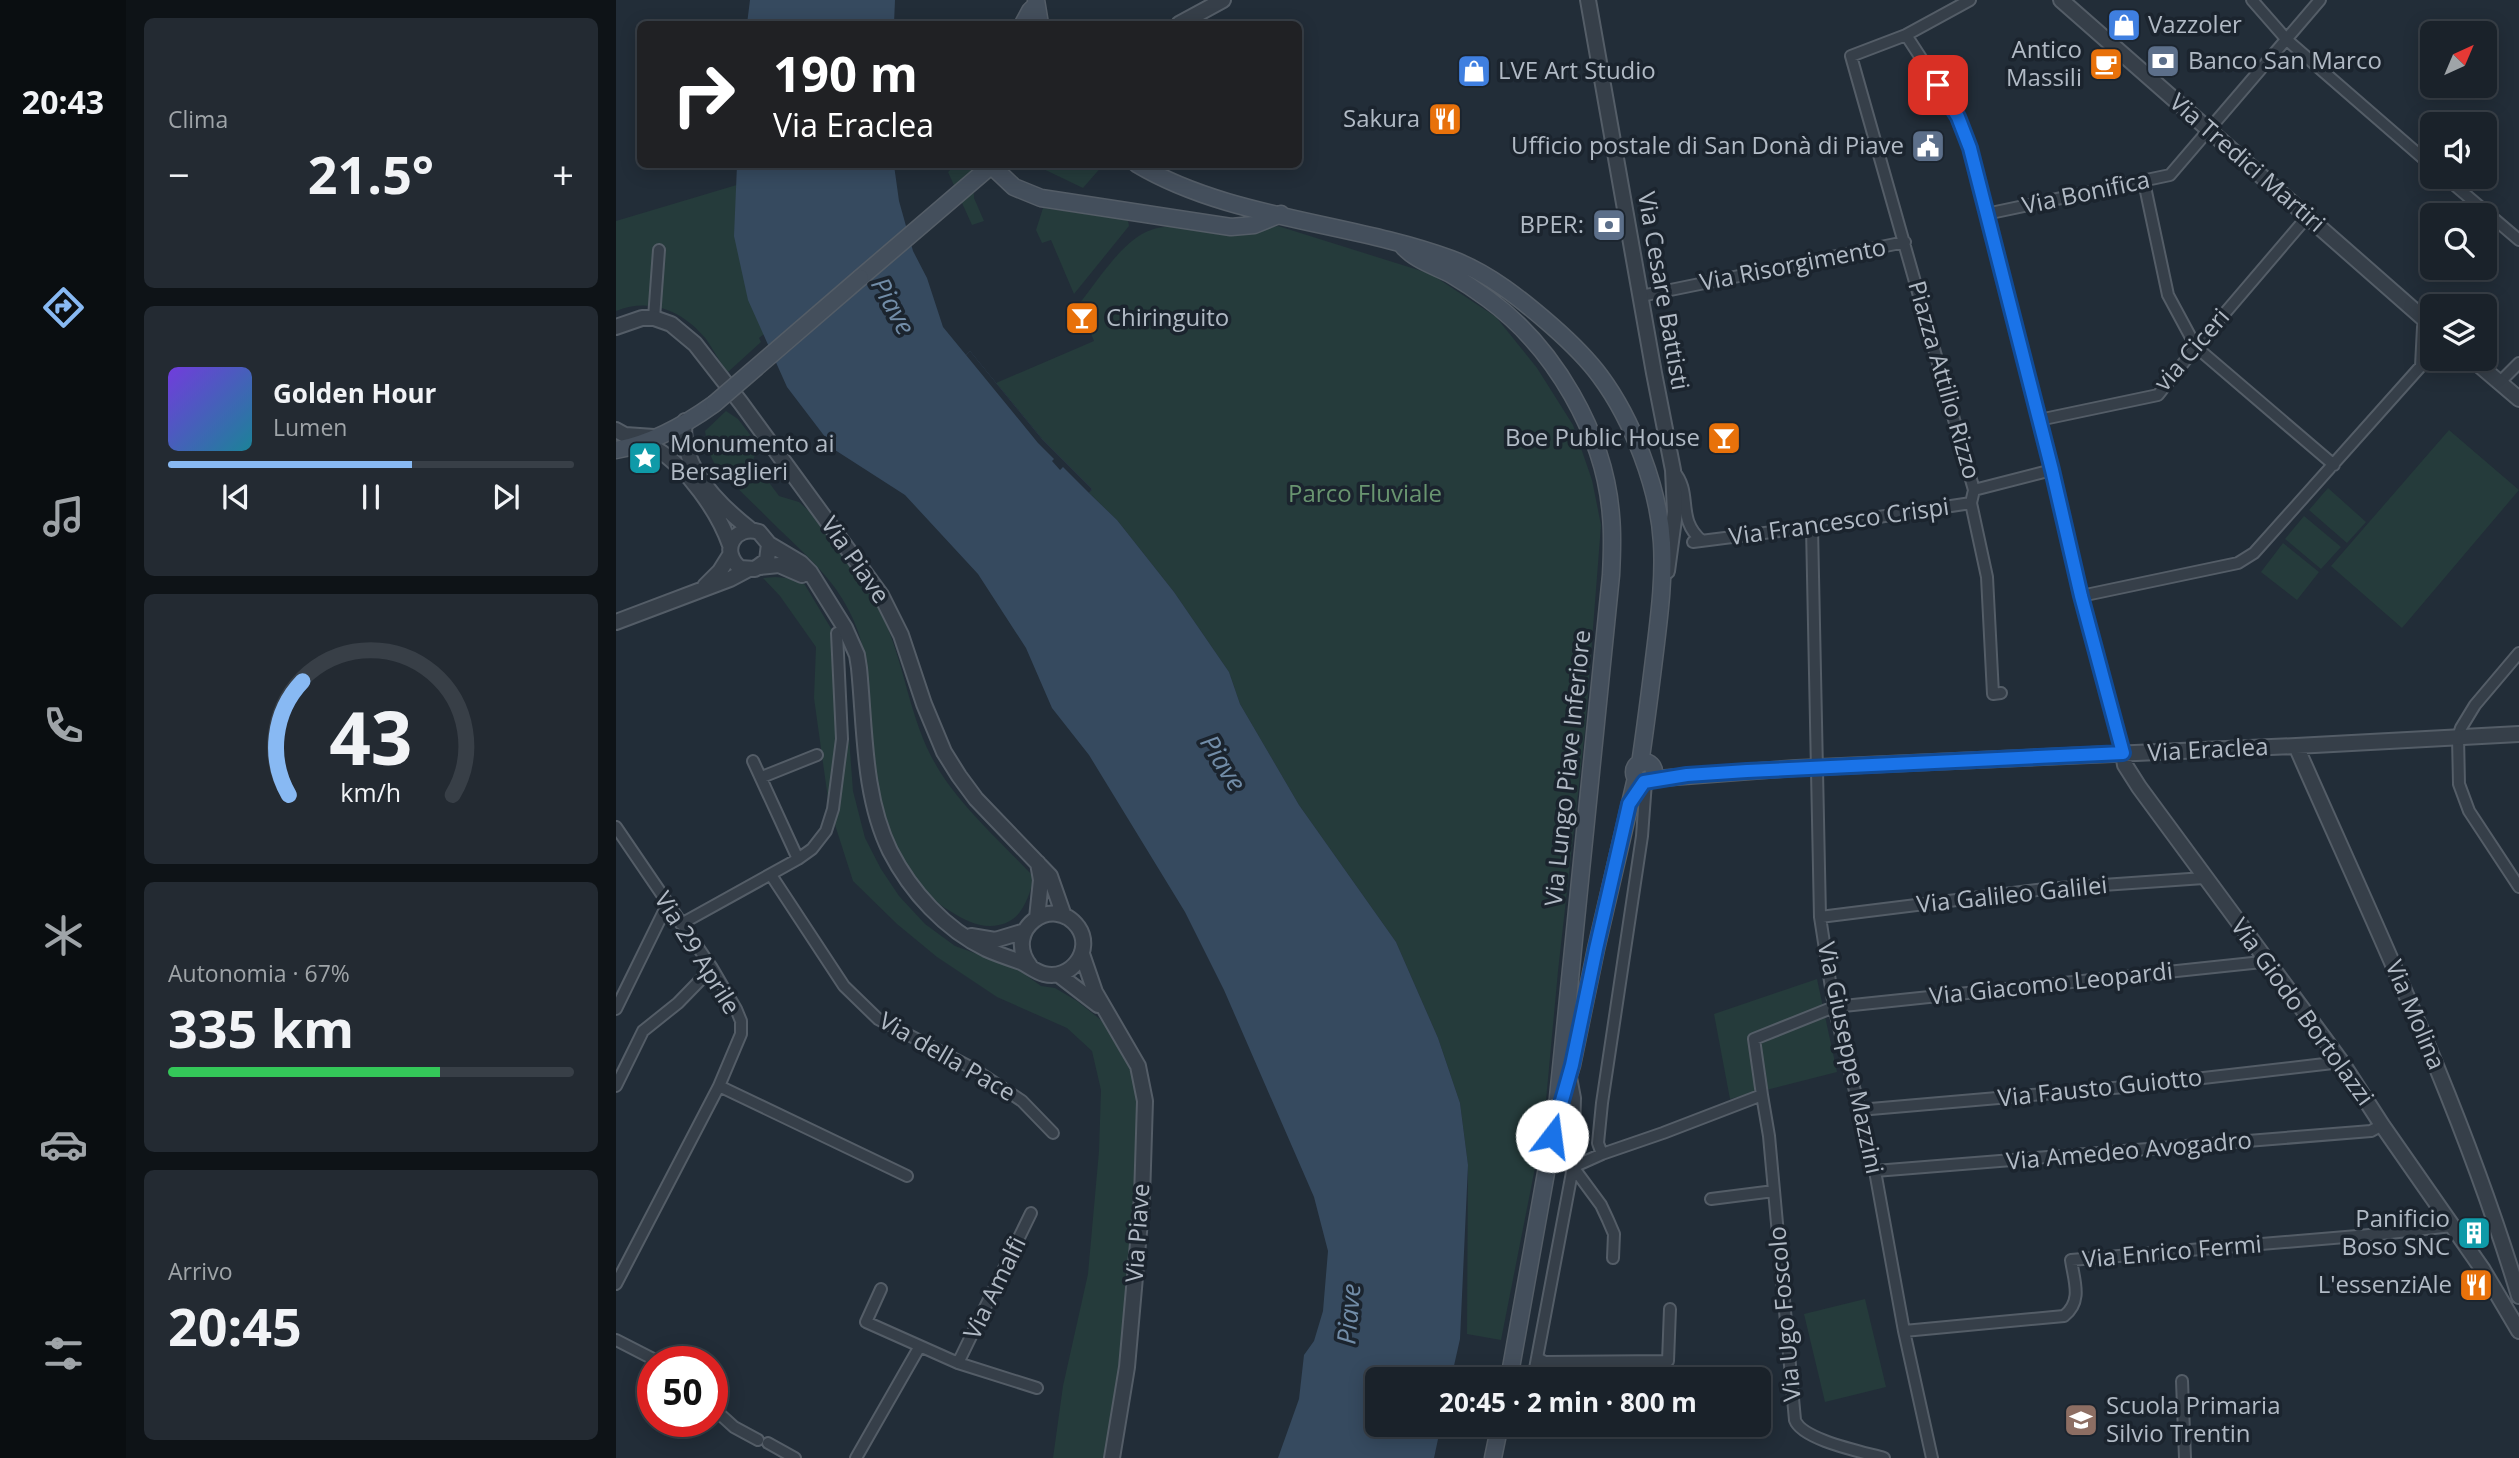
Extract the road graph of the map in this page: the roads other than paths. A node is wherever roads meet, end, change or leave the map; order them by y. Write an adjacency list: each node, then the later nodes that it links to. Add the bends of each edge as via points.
1 (1588, 0): 26 (street, Via Cesare Battisti)
2 (1970, 0): 10 (street)
3 (2061, 0): 12 (street, Via Tredici Martiri)
4 (2252, 0): 11 (street)
5 (2320, 0): 11 (street, Via Bonifica)
6 (1036, 2): 8 (main road)
7 (1217, 2): 9 (street)
8 (1033, 21)
9 (1184, 21)
10 (1906, 35): 20 (street, via 1958,117); 23 (street, Piazza Attilio Rizzo, via 1851,56)
11 (2287, 40): 12 (street, Via Bonifica); 13 (street)
12 (2209, 130): 17 (street, Via Bonifica, via 2169,175); 21 (street, Via Tredici Martiri)
13 (2420, 156)
14 (989, 168): 37 (main road, bridge, via 713,404)
15 (997, 168): 19 (main road, via 1026,194 1066,204 1231,227 1254,225)
16 (1145, 168): 19 (main road, Via Lungo Piave Inferiore, via 1201,193)
17 (2144, 182): 20 (street, Via Bonifica); 30 (street, via 2168,295)
18 (2459, 189): 22 (street)
19 (1281, 214): 24 (main road, Via Lungo Piave Inferiore)
20 (1986, 214): 36 (street)
21 (2307, 217): 27 (street, Via Tredici Martiri); 30 (street, via Ciceri)
22 (2519, 240)
23 (1905, 242): 26 (street, Via Risorgimento); 44 (street, Piazza Attilio Rizzo)
24 (1402, 245): 46 (main road, Via Lungo Piave Inferiore, via 1452,259 1493,280 1589,362 1628,423); 97 (main road, Via Lungo Piave Inferiore, via 1475,289 1516,321 1534,342 1563,383 1588,431 1611,514 1611,575)
25 (659, 250): 28 (street)
26 (1641, 296): 42 (street, Via Cesare Battisti)
27 (2420, 315)
28 (654, 318): 29 (street, via 630,320); 72 (street, Via Piave, via 671,324 695,344 881,595 901,635 944,752 976,799)
29 (616, 327)
30 (2196, 347): 36 (street, via Ciceri, via 2158,394); 41 (street)
31 (2519, 363): 34 (street)
32 (2420, 367): 41 (street)
33 (2487, 371): 34 (street)
34 (2500, 382): 35 (street)
35 (2519, 399)
36 (2039, 420): 43 (street)
37 (685, 421): 39 (main road); 48 (street, via 683,438 691,466)
38 (616, 430): 39 (street)
39 (654, 437): 40 (main road)
40 (623, 449): 51 (street, via 655,449 684,474 714,509)
41 (2334, 465): 56 (street, via 2254,553 2238,563)
42 (1673, 468): 46 (street, Via Cesare Battisti); 49 (street, Via Cesare Battisti, via 1682,481 1689,528); 55 (street, Via Cesare Battisti, via 1675,512)
43 (2052, 470): 44 (street, Piazza Attilio Rizzo); 56 (street)
44 (1974, 490): 45 (street, Via Francesco Crispi)
45 (1971, 503): 47 (street, Via Francesco Crispi); 60 (street, via 1987,577 1993,694)
46 (1660, 525): 55 (main road, Via Lungo Piave Inferiore)
47 (1812, 527): 49 (street, Via Francesco Crispi); 67 (street, Via Giuseppe Mazzini)
48 (751, 530): 50 (street, via 762,534); 51 (street, via 738,533)
49 (1697, 541)
50 (769, 544): 52 (street, via 769,556); 53 (street, Via Piave, via 801,563)
51 (730, 550): 52 (street, via 737,565); 54 (street, via 720,572)
52 (754, 568): 53 (street, Via Piave, via 788,567); 54 (street)
53 (815, 582): 82 (street, Via Piave, via 841,620 857,655 869,772 885,838 907,879 945,923)
54 (702, 589): 57 (street)
55 (1661, 593): 68 (main road, Via Cesare Battisti)
56 (2081, 596): 64 (street)
57 (616, 622)
58 (837, 633): 71 (street, via 842,739 833,809 826,831)
59 (2519, 653): 62 (street, via 2475,705)
60 (2001, 693)
61 (2519, 734): 62 (street, Via Eraclea)
62 (2458, 737): 63 (street, Via Eraclea); 75 (street, via 2459,784 2469,811)
63 (2296, 746): 64 (street, Via Eraclea); 112 (street, Via Molina, via 2460,1121)
64 (2123, 753): 67 (street, Via Eraclea); 74 (street, Via Giodo Bortolazzi, via 2132,776)
65 (817, 755): 69 (street)
66 (753, 761): 69 (street)
67 (1816, 768): 68 (street, Via Eraclea); 78 (street, Via Giuseppe Mazzini)
68 (1646, 774): 92 (main road, via 1629,804); 100 (street, via 1642,836 1602,1103 1598,1143)
69 (762, 777): 71 (street)
70 (616, 827): 76 (street, Via 29 Aprile)
71 (798, 859): 73 (street)
72 (1038, 862): 77 (street, Via Piave, via 1050,876); 79 (street)
73 (771, 875): 80 (street); 99 (street, Via della Pace, via 844,986 878,1019 974,1069 1022,1101)
74 (2204, 878): 78 (street, Via Galileo Galilei, via 2045,889); 84 (street, Via Giodo Bortolazzi)
75 (2519, 887)
76 (667, 905): 80 (street, Via 29 Aprile); 89 (street)
77 (1064, 916): 79 (street); 83 (street, via 1080,932)
78 (1820, 917): 88 (street, Via Giuseppe Mazzini)
79 (1037, 918): 81 (street)
80 (681, 924): 86 (street, Via 29 Aprile)
81 (1025, 931): 82 (street, Via Piave, via 995,940); 85 (street, via 1022,953)
82 (963, 934): 85 (street, Via Piave)
83 (1082, 954): 87 (street, via 1073,967); 90 (street, Via Piave)
84 (2266, 959): 88 (street, Via Giacomo Leopardi); 91 (street, Via Giodo Bortolazzi)
85 (1030, 966): 87 (street)
86 (712, 968): 93 (street, via 643,1031); 94 (street, Via 29 Aprile, via 741,1021 737,1047)
87 (1059, 975): 90 (street, Via Piave)
88 (1834, 1007): 95 (street, Via Giacomo Leopardi, via 1754,1039); 96 (street, Via Giuseppe Mazzini)
89 (616, 1009)
90 (1109, 1016): 129 (street, Via Piave, via 1138,1066 1145,1101 1142,1199 1128,1356)
91 (2340, 1060): 96 (street, Via Fausto Guiotto, via 2125,1087); 98 (street, Via Giodo Bortolazzi)
92 (1570, 1072): 97 (main road); 101 (street, via 1575,1098)
93 (616, 1086)
94 (719, 1086): 103 (street); 110 (street, Via 29 Aprile)
95 (1762, 1095): 100 (street); 104 (street, Via Ugo Foscolo)
96 (1859, 1110): 102 (street, Via Giuseppe Mazzini)
97 (1556, 1117): 121 (main road, Via Lungo Piave Inferiore)
98 (2382, 1125): 102 (street, Via Amedeo Avogadro, via 2371,1131); 107 (street, Via Giodo Bortolazzi)
99 (1053, 1133)
100 (1602, 1154): 101 (street)
101 (1573, 1167): 108 (street, via 1608,1220 1614,1234); 119 (street)
102 (1875, 1171): 114 (street, Via Giuseppe Mazzini)
103 (907, 1177)
104 (1774, 1191): 105 (street, Via Ugo Foscolo); 131 (street, Via Ugo Foscolo, via 1797,1426 1808,1435)
105 (1712, 1199)
106 (1031, 1213): 120 (street, Via Amalfi)
107 (2452, 1226): 109 (street, Via Giodo Bortolazzi); 114 (street, Via Enrico Fermi, via 2071,1260 2076,1297 2073,1309 2064,1316)
108 (1613, 1258)
109 (2483, 1270): 112 (street, Via Giodo Bortolazzi, via 2503,1289); 115 (street, Via Giodo Bortolazzi)
110 (616, 1284)
111 (881, 1289): 117 (street, Via Amalfi, via 866,1322)
112 (2518, 1293)
113 (1670, 1309): 119 (street, via 1668,1361 1545,1362)
114 (1904, 1331): 132 (street, Via Giuseppe Mazzini)
115 (2519, 1331)
116 (616, 1340): 118 (street)
117 (920, 1346): 120 (street, Via Amalfi); 128 (street)
118 (637, 1351)
119 (1537, 1358): 122 (street)
120 (958, 1363): 124 (street, Via Amalfi)
121 (1511, 1367)
122 (1535, 1367)
123 (2182, 1381): 133 (street)
124 (1037, 1388)
125 (728, 1422): 127 (street)
126 (1497, 1437): 130 (main road)
127 (795, 1458)
128 (856, 1458)
129 (1112, 1458)
130 (1493, 1458)
131 (1884, 1458)
132 (1932, 1458)
133 (2185, 1458)

